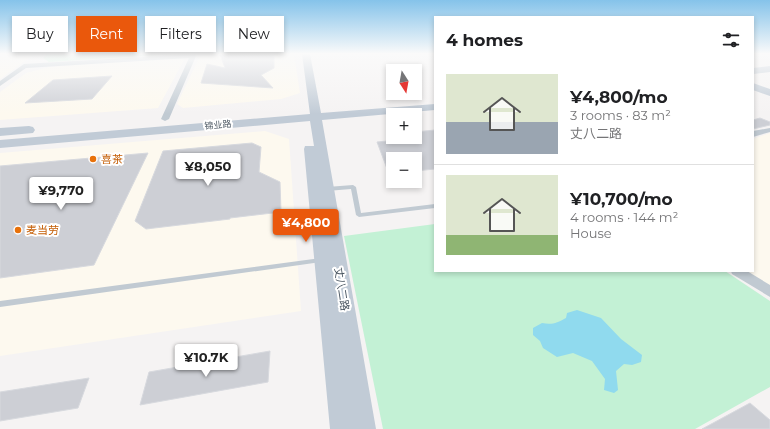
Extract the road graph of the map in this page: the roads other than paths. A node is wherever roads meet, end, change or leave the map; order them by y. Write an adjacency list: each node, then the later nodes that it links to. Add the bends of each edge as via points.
1 (13, 74): 8 (street)
2 (186, 74): 15 (street)
3 (304, 74): 14 (street, 丈八二路)
4 (308, 74): 14 (street, 丈八二路)
5 (770, 78): 6 (street)
6 (754, 81)
7 (754, 81): 10 (street)
8 (0, 84)
9 (754, 86): 11 (street)
10 (770, 89)
11 (770, 93)
12 (434, 97): 14 (street, 锦业路)
13 (434, 107): 14 (street, 锦业路)
14 (311, 112): 15 (street, 锦业路); 21 (street, 锦业路); 22 (street, 丈八二路); 24 (street, 丈八二路)
15 (165, 119): 16 (street, 锦业路)
16 (102, 124)
17 (39, 129): 19 (street)
18 (770, 130): 20 (street)
19 (0, 132)
20 (754, 134)
21 (0, 144)
22 (327, 189): 23 (lane, via 353,187 359,215); 29 (street, 丈八二路)
23 (434, 206)
24 (323, 260): 27 (lane); 28 (street, 丈八二路)
25 (740, 272): 26 (street)
26 (770, 292)
27 (0, 304)
28 (343, 429)
29 (364, 429)

